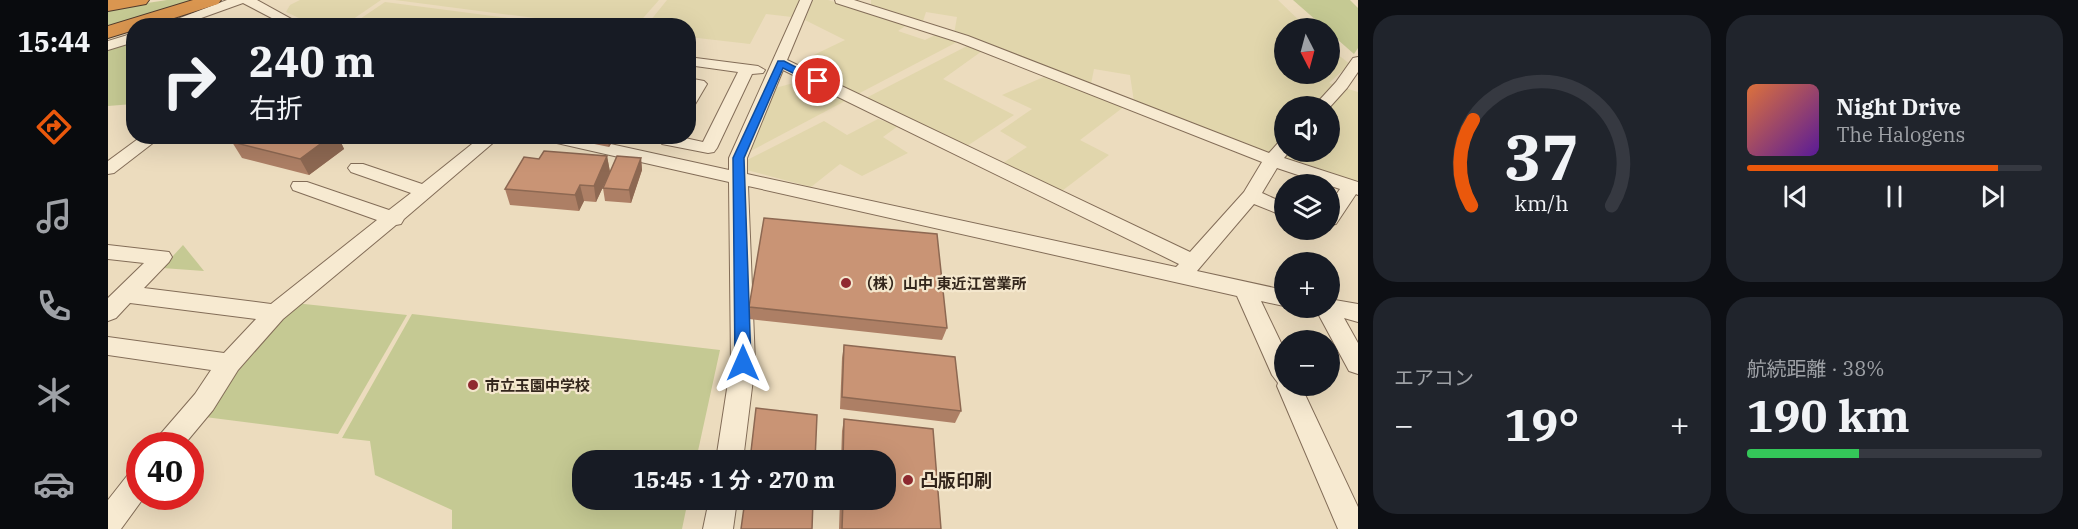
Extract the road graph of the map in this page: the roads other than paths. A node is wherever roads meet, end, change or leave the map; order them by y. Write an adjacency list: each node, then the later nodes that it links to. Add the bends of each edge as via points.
1 (140, 0): 7 (highway)
2 (212, 0): 8 (highway)
3 (239, 0): 9 (street)
4 (247, 0): 10 (street)
5 (806, 0): 17 (street)
6 (841, 0): 25 (street, via 963,39)
7 (108, 5)
8 (154, 18)
9 (188, 18)
10 (273, 18)
11 (126, 26): 12 (highway)
12 (108, 32)
13 (126, 40): 14 (street)
14 (108, 46)
15 (1358, 61): 19 (street)
16 (696, 62): 18 (street)
17 (779, 68): 18 (street); 31 (street, via 738,158); 40 (street)
18 (747, 69): 24 (street, via 708,148)
19 (1332, 96)
20 (142, 144): 30 (street)
21 (483, 144): 34 (street)
22 (583, 144): 27 (street)
23 (666, 144): 27 (street)
24 (692, 144)
25 (1274, 152)
26 (1274, 159): 35 (street)
27 (657, 161): 31 (street)
28 (1298, 162): 33 (street)
29 (357, 168): 34 (street)
30 (108, 169)
31 (740, 180): 40 (street); 55 (street, via 743,363)
32 (300, 186): 38 (street)
33 (1355, 187): 36 (street)
34 (426, 192): 38 (street)
35 (1251, 196): 37 (street); 40 (street)
36 (1340, 205)
37 (1274, 206)
38 (394, 219): 46 (street)
39 (108, 252): 42 (street, via 162,257)
40 (1187, 269): 41 (street)
41 (1245, 290): 43 (street); 50 (street)
42 (125, 294): 45 (street); 46 (street)
43 (1274, 296)
44 (1340, 310): 47 (street)
45 (108, 312)
46 (275, 313): 51 (street)
47 (1358, 313)
48 (1333, 318): 52 (street)
49 (108, 346): 51 (street)
50 (1274, 353)
51 (229, 363): 54 (street, via 204,402)
52 (1358, 364)
53 (1293, 396): 60 (street)
54 (178, 432)
55 (730, 450)
56 (126, 499): 58 (street)
57 (721, 510): 59 (street)
58 (108, 523)
59 (718, 529)
60 (1353, 529)

